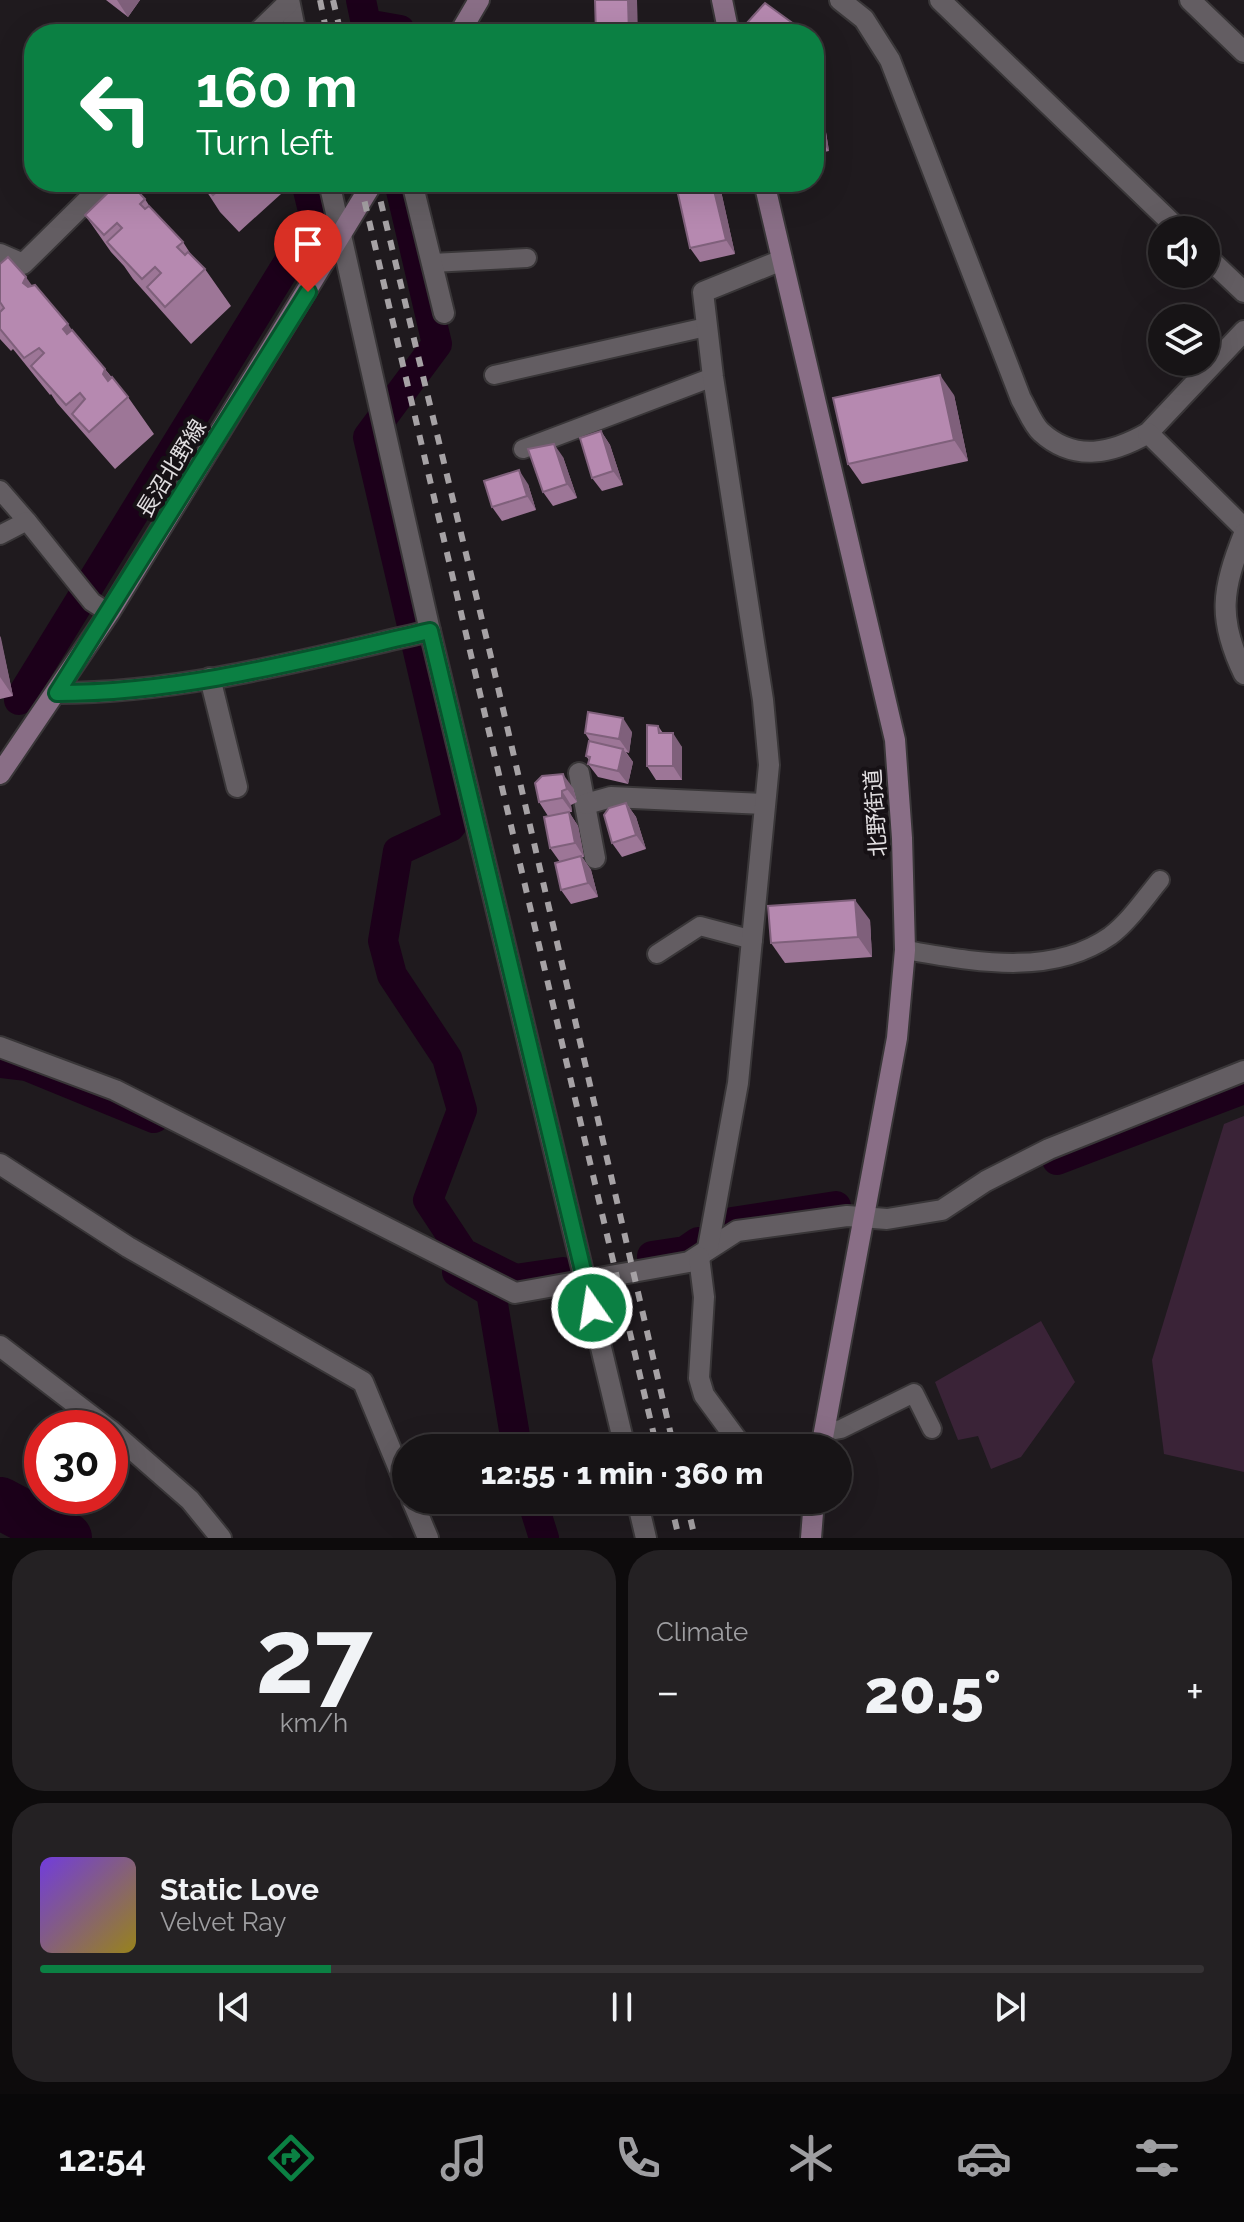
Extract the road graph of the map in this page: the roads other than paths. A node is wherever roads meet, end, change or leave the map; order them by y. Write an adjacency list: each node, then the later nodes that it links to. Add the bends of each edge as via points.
1 (479, 0): 9 (main road)
2 (722, 0): 10 (main road)
3 (840, 0): 30 (street, via 864,19 890,60 1021,399 1040,432 1073,452 1107,452)
4 (940, 0): 17 (street)
5 (1190, 0): 11 (street)
6 (289, 1): 7 (street); 8 (street)
7 (266, 24)
8 (294, 24)
9 (465, 24)
10 (727, 24)
11 (1244, 52)
12 (96, 192): 19 (street, via 23,264)
13 (331, 192): 18 (street)
14 (367, 192): 18 (main road, 長沼北野線)
15 (414, 192): 22 (street)
16 (766, 192): 21 (main road, 北野街道)
17 (1164, 216)
18 (341, 238): 37 (main road, 長沼北野線); 38 (street)
19 (0, 254)
20 (527, 258): 22 (lane)
21 (782, 260): 26 (street, via 703,292); 50 (main road, 北野街道, via 895,740)
22 (432, 263): 25 (street)
23 (1220, 269): 24 (street)
24 (1244, 292)
25 (444, 313)
26 (706, 327): 28 (lane); 29 (street)
27 (1244, 331): 30 (street)
28 (494, 375)
29 (713, 377): 31 (lane); 46 (street, via 763,700 769,765)
30 (1148, 433): 34 (street)
31 (523, 449)
32 (0, 490): 33 (lane)
33 (27, 521): 36 (lane); 37 (lane, via 92,602)
34 (1244, 528)
35 (1244, 534): 39 (street, via 1226,579 1223,611)
36 (0, 535)
37 (109, 613): 41 (main road, 長沼北野線)
38 (430, 631): 40 (street); 57 (street)
39 (1244, 674)
40 (210, 678): 41 (street, via 115,693); 44 (street)
41 (57, 693): 43 (main road, 長沼北野線)
42 (579, 773): 45 (street)
43 (0, 774)
44 (237, 787)
45 (586, 804): 46 (street, via 611,797); 47 (street)
46 (765, 804): 49 (street)
47 (595, 858)
48 (1160, 880): 50 (lane, via 1111,935 1066,958 989,964)
49 (753, 940): 51 (lane, via 700,926); 56 (street, via 738,1083)
50 (905, 950): 55 (main road, 北野街道, via 897,1038)
51 (657, 954)
52 (0, 1047): 57 (street, via 115,1090 515,1293)
53 (1244, 1071): 55 (street, via 1049,1149 942,1210)
54 (0, 1164): 66 (street, via 128,1247 363,1382)
55 (867, 1217): 56 (street, via 737,1231); 63 (main road, 北野街道)
56 (704, 1253): 57 (street); 62 (street, via 699,1378 704,1395)
57 (586, 1280): 61 (street)
58 (0, 1346): 59 (street)
59 (83, 1410)
60 (932, 1429): 64 (lane, via 914,1393)
61 (622, 1434)
62 (733, 1434)
63 (824, 1434)
64 (833, 1434)
65 (128, 1446): 70 (street, via 190,1500)
66 (392, 1452)
67 (418, 1514): 71 (street)
68 (640, 1514): 72 (street)
69 (813, 1514): 73 (main road)
70 (221, 1538)
71 (428, 1538)
72 (646, 1538)
73 (811, 1538)

